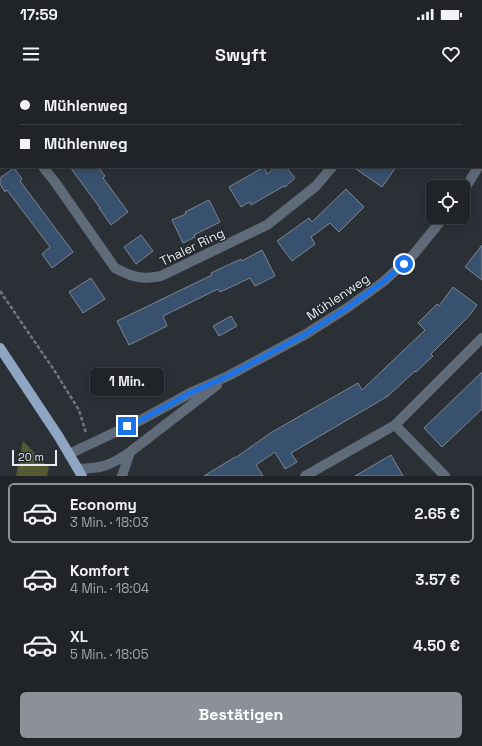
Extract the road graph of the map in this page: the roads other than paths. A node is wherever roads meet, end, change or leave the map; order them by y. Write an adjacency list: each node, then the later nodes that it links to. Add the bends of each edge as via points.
1 (44, 168): 2 (street, Thaler Ring, via 115,268 128,275 150,279 267,225 316,186)
2 (331, 168)
3 (477, 168): 4 (street)
4 (470, 180)
5 (438, 224): 8 (street, Mühlenweg, via 414,254 383,282 306,334)
6 (482, 338): 9 (street)
7 (0, 348): 11 (main road)
8 (228, 376): 10 (street, Mühlenweg); 11 (street, Mühlenweg)
9 (396, 425): 14 (street); 15 (street)
10 (130, 452): 12 (street, Mühlenweg, via 104,467); 13 (street)
11 (69, 454): 12 (main road)
12 (80, 472)
13 (122, 476)
14 (305, 476)
15 (446, 476)

